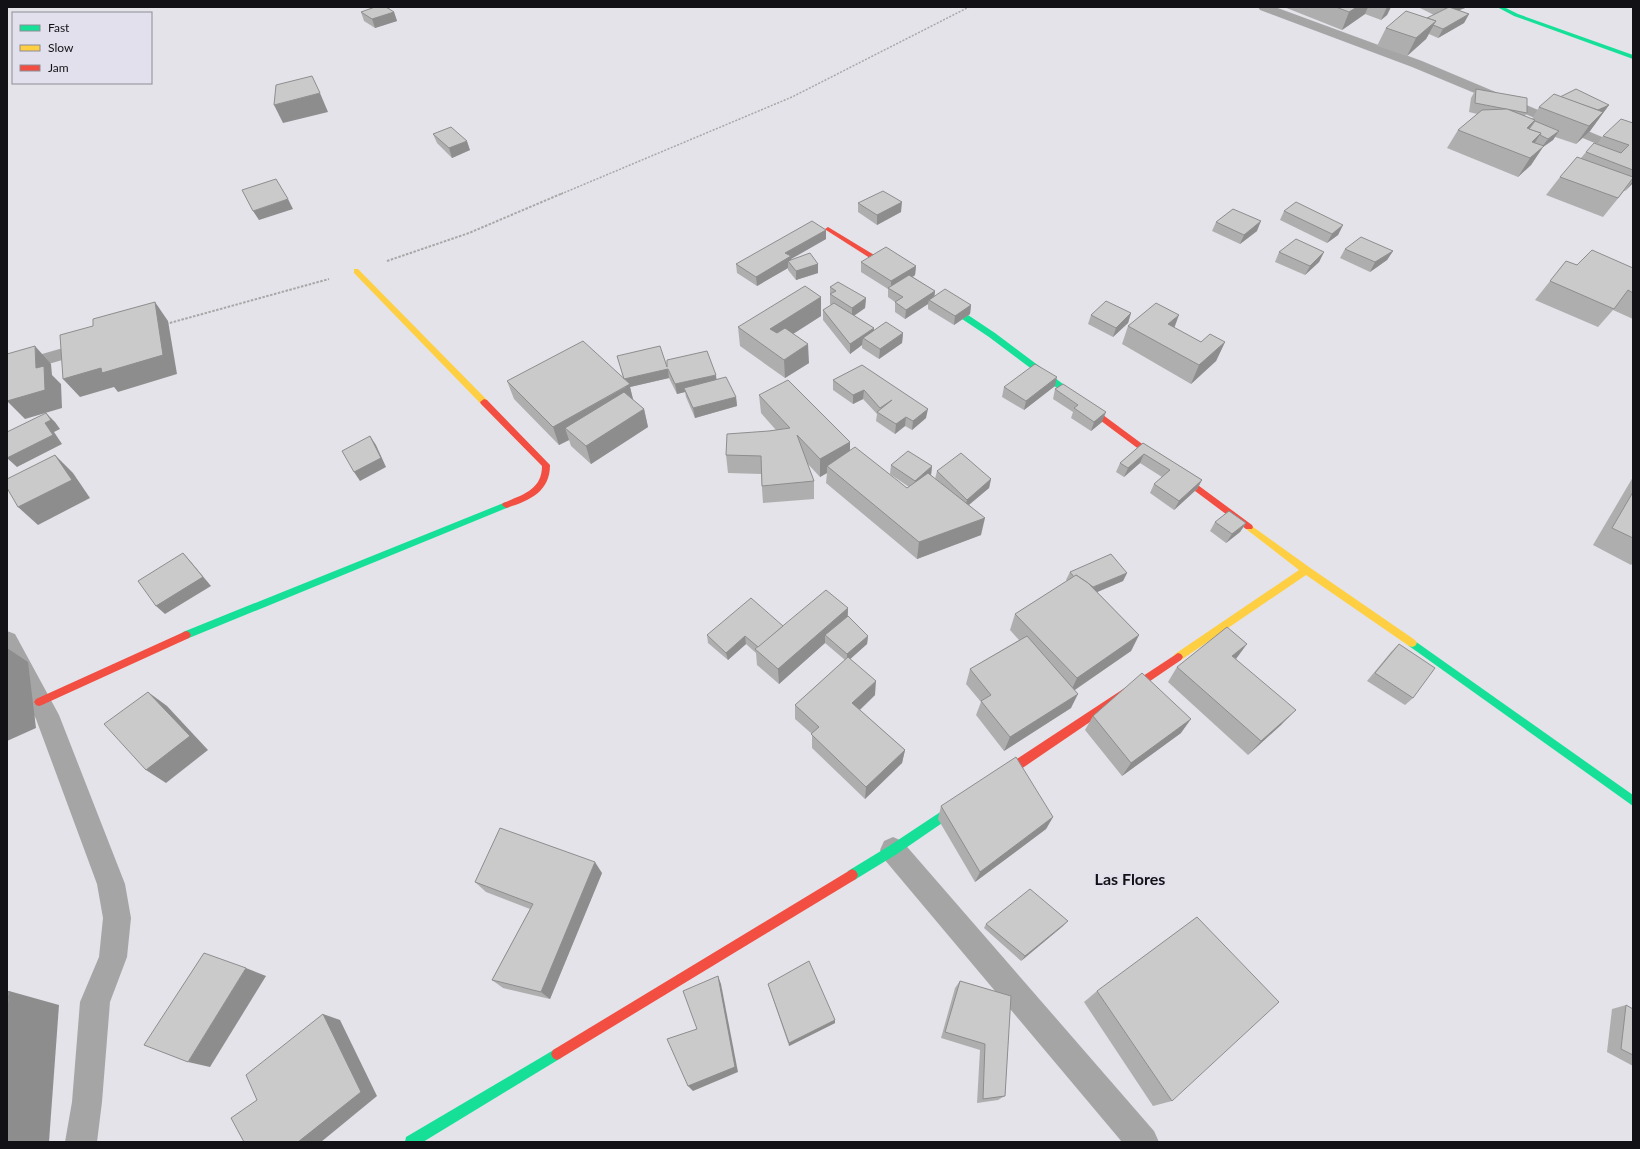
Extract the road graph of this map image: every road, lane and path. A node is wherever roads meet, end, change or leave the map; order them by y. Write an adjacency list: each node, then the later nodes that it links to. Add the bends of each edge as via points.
1 (969, 7): 7 (path, via 792,97 469,233)
2 (1264, 7): 5 (street, via 1417,64)
3 (1500, 7): 4 (street)
4 (1633, 57)
5 (1633, 155)
6 (828, 229): 8 (street)
7 (356, 271): 10 (path); 15 (street, via 546,465 548,475 542,486 529,496 254,606)
8 (902, 276)
9 (934, 297): 13 (street, via 992,335)
10 (160, 326)
11 (107, 341): 12 (street)
12 (7, 370)
13 (1306, 570): 16 (street); 18 (street)
14 (7, 641): 15 (street)
15 (39, 702): 20 (street, via 47,715 111,884 117,918 113,957 95,1002)
16 (984, 788)
17 (971, 796): 19 (street)
18 (1633, 801)
19 (892, 850): 21 (street); 22 (street)
20 (81, 1142)
21 (411, 1142)
22 (1143, 1142)

